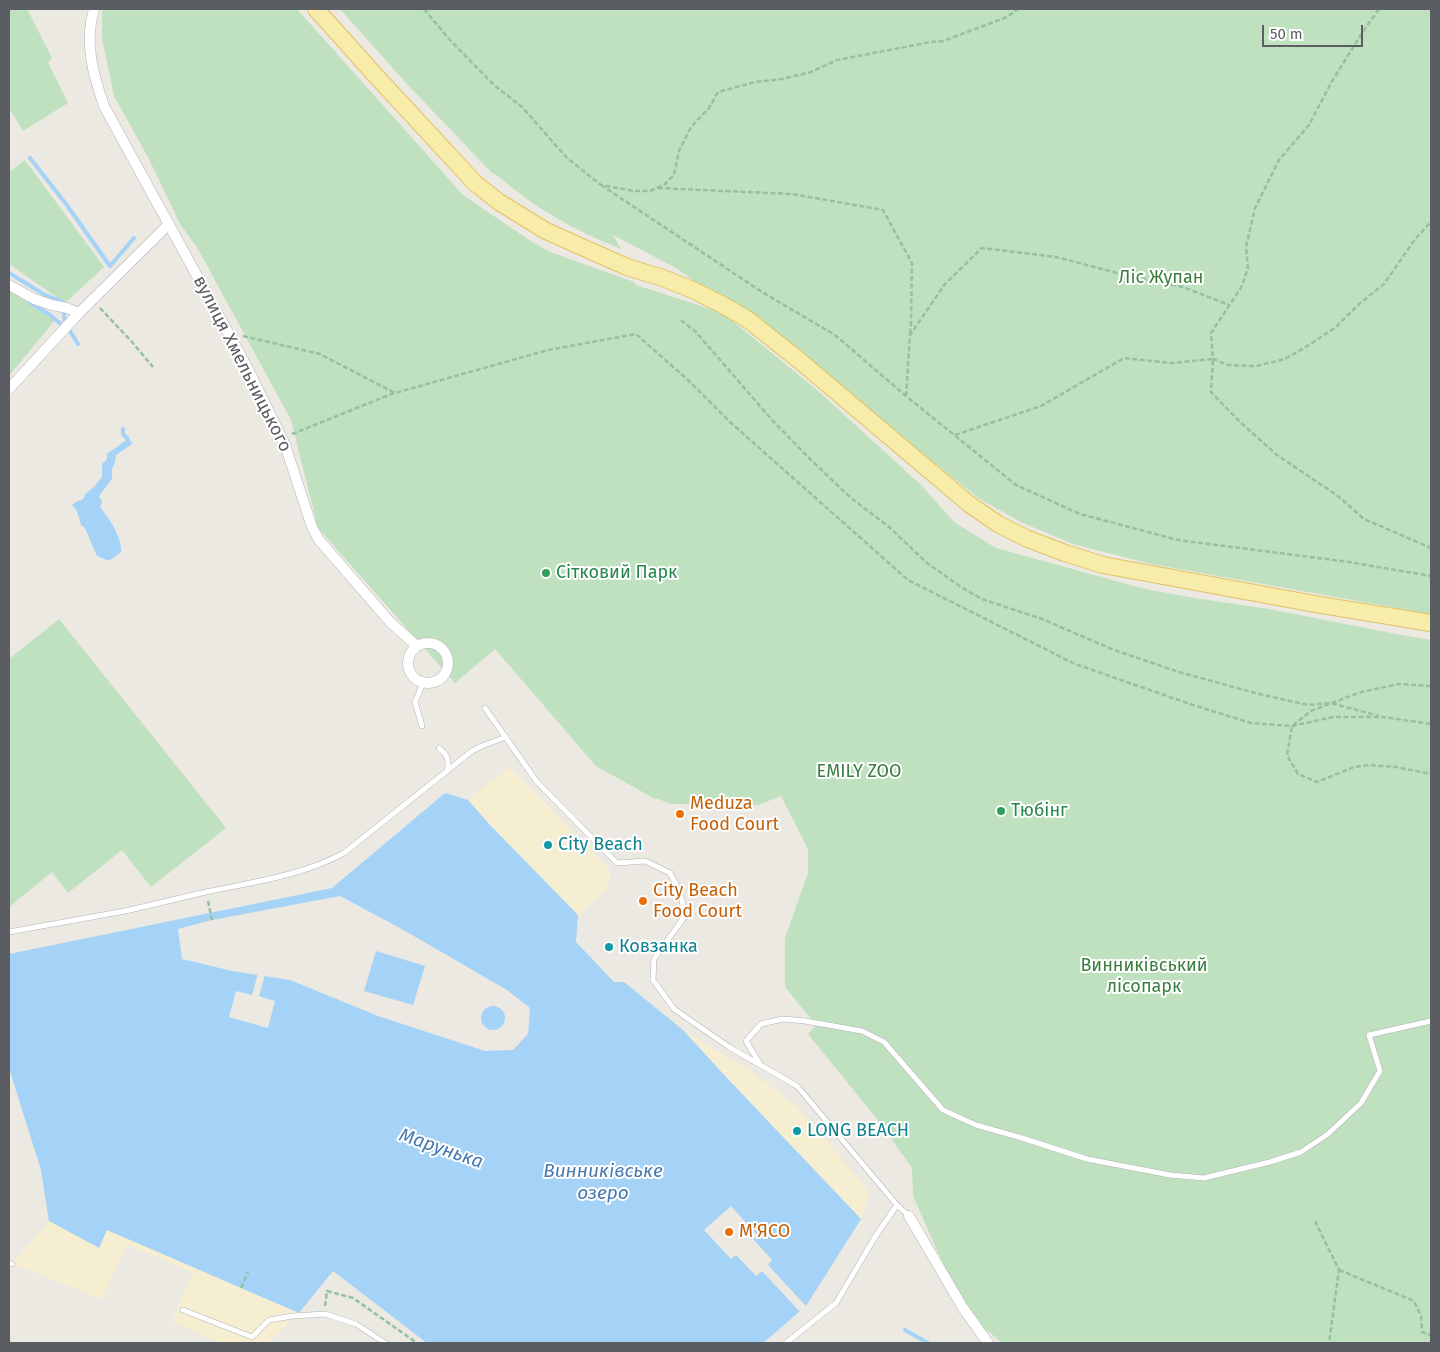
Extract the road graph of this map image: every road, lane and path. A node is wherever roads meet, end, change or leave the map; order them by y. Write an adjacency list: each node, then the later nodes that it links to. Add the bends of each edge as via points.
1 (94, 9): 9 (street, вулиця Хмельницького, via 89,46 96,84 104,106)
2 (316, 9): 26 (main road, via 475,183 499,202 546,231 627,267 693,290 747,319 969,504 998,524 1028,539 1103,565)
3 (424, 9): 6 (path, via 494,85 522,107 568,158)
4 (1018, 9): 7 (path, via 1007,18 943,41 837,60 811,72 718,92 691,127 680,151 674,176)
5 (1379, 9): 12 (path, via 1336,75 1309,125 1280,160 1259,200 1246,248 1248,268 1242,286)
6 (601, 185): 7 (path, via 634,191); 21 (path, via 762,292 835,335)
7 (656, 188): 16 (path, via 792,194 883,210 912,263)
8 (1431, 222): 17 (path, via 1384,284 1336,327 1309,345 1285,359 1256,366 1228,365)
9 (169, 224): 11 (street); 15 (street, вулиця Хмельницького)
10 (9, 285): 13 (street, via 34,299)
11 (92, 300): 13 (street); 18 (path)
12 (1229, 305): 16 (path, via 1183,287 1056,257 982,248 945,284); 17 (path, via 1211,333)
13 (79, 313): 19 (street)
14 (681, 320): 30 (path, via 696,332 808,457 927,563 961,587 982,599 1179,672 1308,705)
15 (229, 333): 20 (path, via 320,354); 23 (street, вулиця Хмельницького)
16 (910, 334): 21 (path)
17 (1213, 359): 22 (path, via 1171,363 1124,358 1041,406); 24 (path, via 1211,392 1277,455 1338,496 1364,518)
18 (152, 367)
19 (9, 389)
20 (395, 393): 23 (path); 35 (path, via 548,350 636,334 908,580 1075,664 1251,723)
21 (906, 396): 22 (path)
22 (955, 435): 25 (path, via 1016,485 1080,514 1178,540)
23 (282, 438): 27 (street, вулиця Хмельницького, via 319,540 391,623)
24 (1431, 548)
25 (1431, 576)
26 (1431, 623)
27 (417, 646): 28 (street, via 408,664 413,676); 28 (street, via 428,643 439,646 449,662 441,679)
28 (423, 682): 34 (lane, via 415,702)
29 (1431, 686): 30 (path, via 1399,684 1361,692)
30 (1331, 703): 32 (path); 35 (path, via 1311,711)
31 (485, 708): 36 (lane)
32 (1383, 717): 33 (path); 35 (path, via 1333,717)
33 (1431, 724)
34 (422, 726)
35 (1292, 726): 39 (path, via 1287,756 1298,774 1317,782 1362,766 1396,767)
36 (506, 737): 38 (lane, via 472,751); 44 (lane, via 537,782 617,862 645,861 670,872 685,916 654,958 653,980 674,1009)
37 (439, 748): 38 (lane, via 448,756)
38 (447, 770): 40 (lane, via 344,853 306,869)
39 (1431, 774)
40 (206, 892): 41 (path); 42 (lane)
41 (212, 920)
42 (9, 932)
43 (1431, 1021): 44 (lane, via 1369,1035 1380,1071 1361,1103 1328,1134 1301,1152 1204,1178 1087,1158 976,1125 943,1110 884,1042 862,1032 783,1019 761,1024 746,1041)
44 (761, 1066): 45 (lane, via 797,1086)
45 (898, 1205): 46 (lane); 56 (lane, via 836,1303)
46 (910, 1216): 57 (street, via 963,1308)
47 (1316, 1221): 48 (path)
48 (1339, 1270): 53 (path, via 1414,1301 1421,1316 1422,1332); 58 (path)
49 (248, 1272): 50 (path)
50 (241, 1288)
51 (184, 1310): 52 (lane, via 252,1337 269,1320)
52 (324, 1314): 54 (lane, via 356,1324); 55 (path, via 327,1291 352,1298)
53 (1431, 1335)
54 (385, 1343)
55 (417, 1343)
56 (786, 1343)
57 (988, 1343)
58 (1329, 1343)

